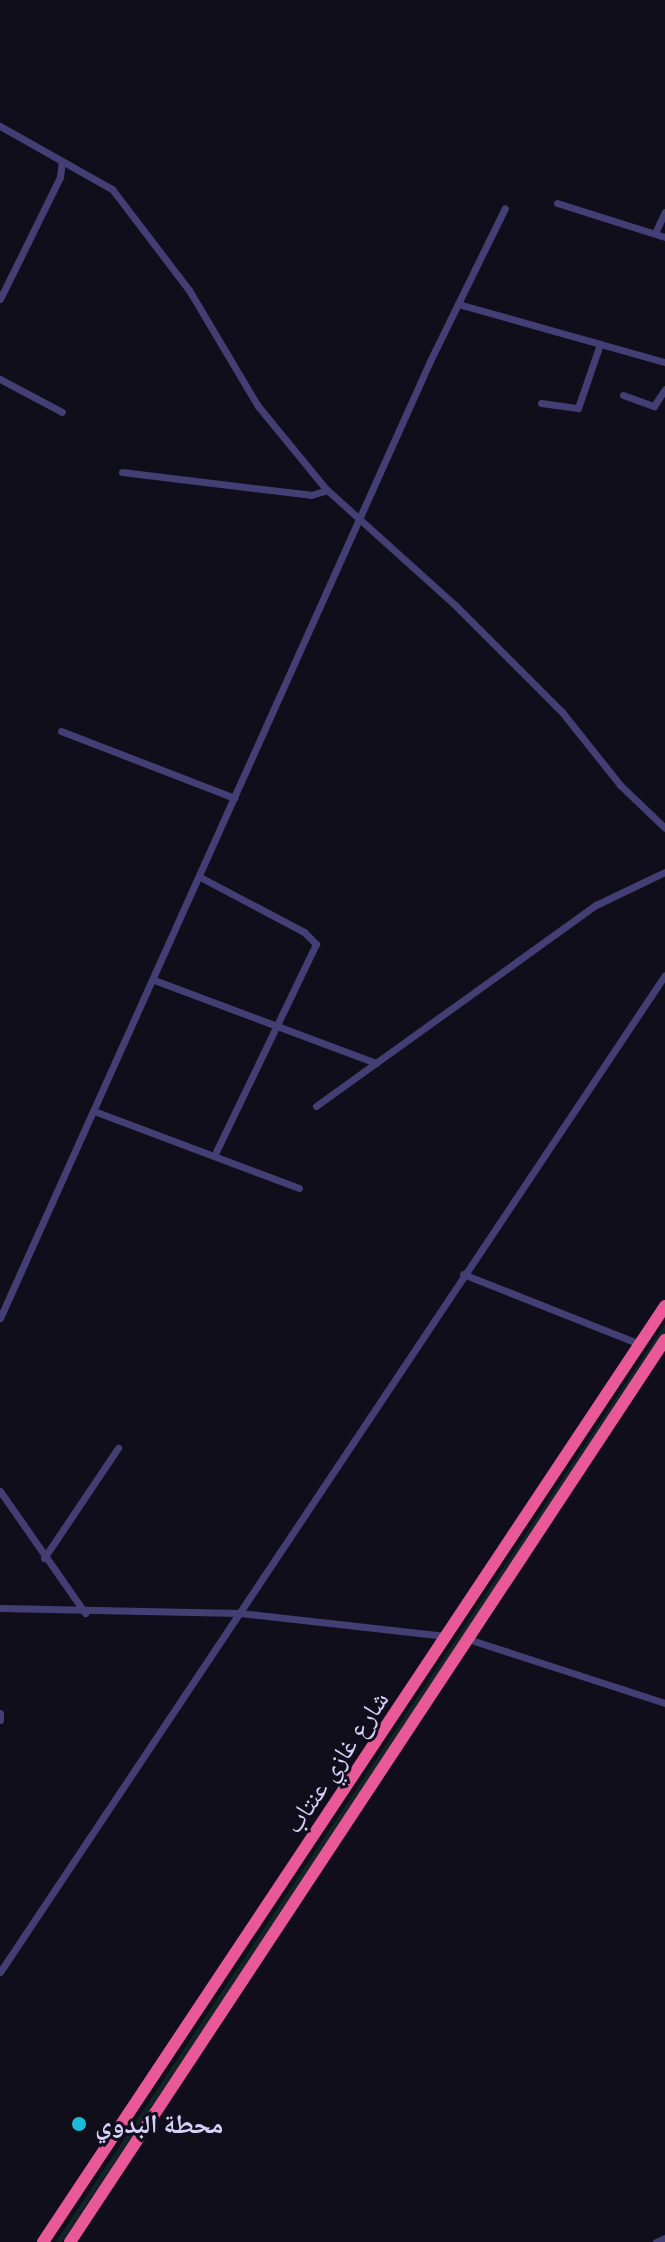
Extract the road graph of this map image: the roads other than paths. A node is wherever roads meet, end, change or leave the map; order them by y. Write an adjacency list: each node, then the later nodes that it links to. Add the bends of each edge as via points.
1 (0, 126): 2 (street)
2 (62, 161): 8 (street, via 60,177); 18 (street, via 112,189 189,290 258,406)
3 (557, 203): 6 (street)
4 (505, 208): 9 (street)
5 (665, 212): 6 (street)
6 (655, 233): 7 (street)
7 (665, 237)
8 (0, 299)
9 (458, 304): 10 (street); 19 (street)
10 (600, 344): 11 (street); 15 (street, via 578,408)
11 (665, 362)
12 (0, 379): 16 (street)
13 (665, 389): 14 (street, via 654,406)
14 (623, 395)
15 (541, 403)
16 (62, 412)
17 (122, 472): 18 (street, via 311,495)
18 (327, 490): 19 (street)
19 (359, 519): 21 (street); 22 (street, via 562,712 620,785)
20 (61, 731): 21 (street)
21 (235, 798): 24 (street)
22 (665, 828)
23 (665, 872): 28 (street, via 596,905)
24 (200, 877): 26 (street); 27 (street, via 313,938 314,954)
25 (665, 975): 33 (street)
26 (154, 980): 27 (street); 30 (street)
27 (278, 1026): 28 (street); 31 (street)
28 (376, 1063): 29 (street)
29 (316, 1106)
30 (94, 1111): 31 (street); 35 (street)
31 (214, 1156): 32 (street)
32 (299, 1188)
33 (463, 1274): 37 (street); 43 (street)
34 (665, 1306): 37 (highway, شارع غازي عنتاب)
35 (0, 1318)
36 (665, 1340): 45 (highway)
37 (640, 1344): 44 (highway, شارع غازي عنتاب)
38 (118, 1448): 40 (street)
39 (0, 1491): 40 (street)
40 (44, 1558): 42 (street)
41 (0, 1608): 42 (street)
42 (85, 1613): 43 (street)
43 (240, 1613): 44 (street); 49 (street)
44 (446, 1636): 51 (highway, شارع غازي عنتاب)
45 (468, 1639): 46 (street); 52 (highway)
46 (665, 1703)
47 (0, 1713): 48 (street)
48 (0, 1720)
49 (0, 1972)
50 (665, 2238): 53 (street)
51 (43, 2242)
52 (70, 2242)
53 (656, 2242)

